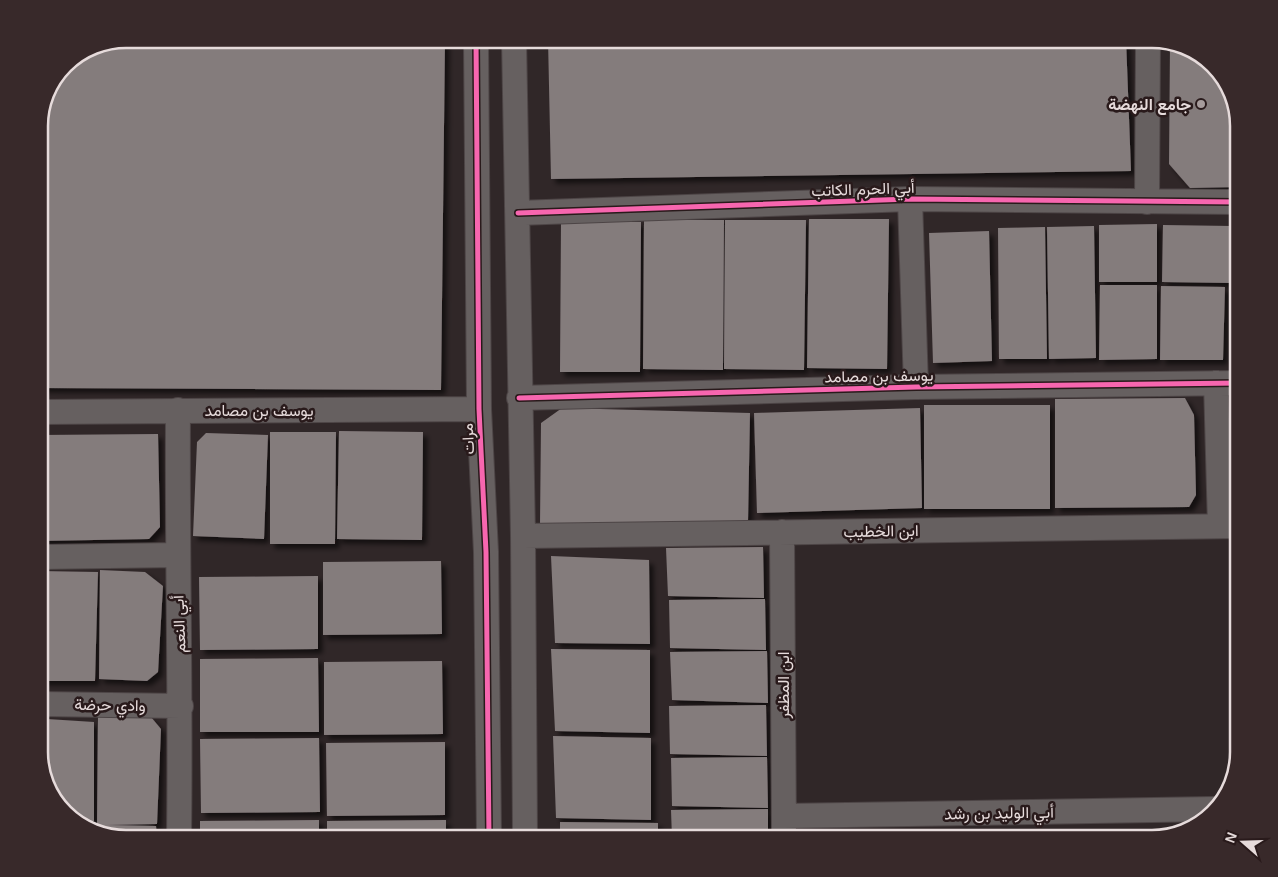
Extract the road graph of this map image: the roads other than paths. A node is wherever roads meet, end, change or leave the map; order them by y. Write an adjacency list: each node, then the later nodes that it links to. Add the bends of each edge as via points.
1 (476, 48): 12 (street, مرات)
2 (514, 48): 7 (street)
3 (1148, 48): 5 (street)
4 (910, 200): 5 (street, أبي الحرم الكاتب); 7 (street, أبي الحرم الكاتب); 10 (street)
5 (1147, 202): 6 (street, أبي الحرم الكاتب)
6 (1230, 202)
7 (518, 213): 11 (street)
8 (1216, 383): 9 (street, يوسف بن مصامد); 10 (street, يوسف بن مصامد); 15 (street)
9 (1230, 383)
10 (916, 387): 11 (street, يوسف بن مصامد)
11 (519, 398): 17 (street)
12 (479, 409): 13 (street, يوسف بن مصامد); 25 (street, مرات, via 486,552)
13 (178, 410): 14 (street, يوسف بن مصامد); 18 (street, أبي النعم)
14 (48, 412)
15 (1230, 526): 16 (street, ابن الخطيب)
16 (782, 532): 17 (street, ابن الخطيب); 23 (street, ابن المظفر)
17 (523, 536): 26 (street)
18 (177, 555): 19 (street); 21 (street, أبي النعم)
19 (48, 557)
20 (48, 704): 21 (street, وادي حرضة)
21 (181, 706): 24 (street, أبي النعم)
22 (1205, 809): 23 (street, أبي الوليد بن رشد)
23 (784, 827)
24 (179, 829)
25 (489, 829)
26 (525, 829)

